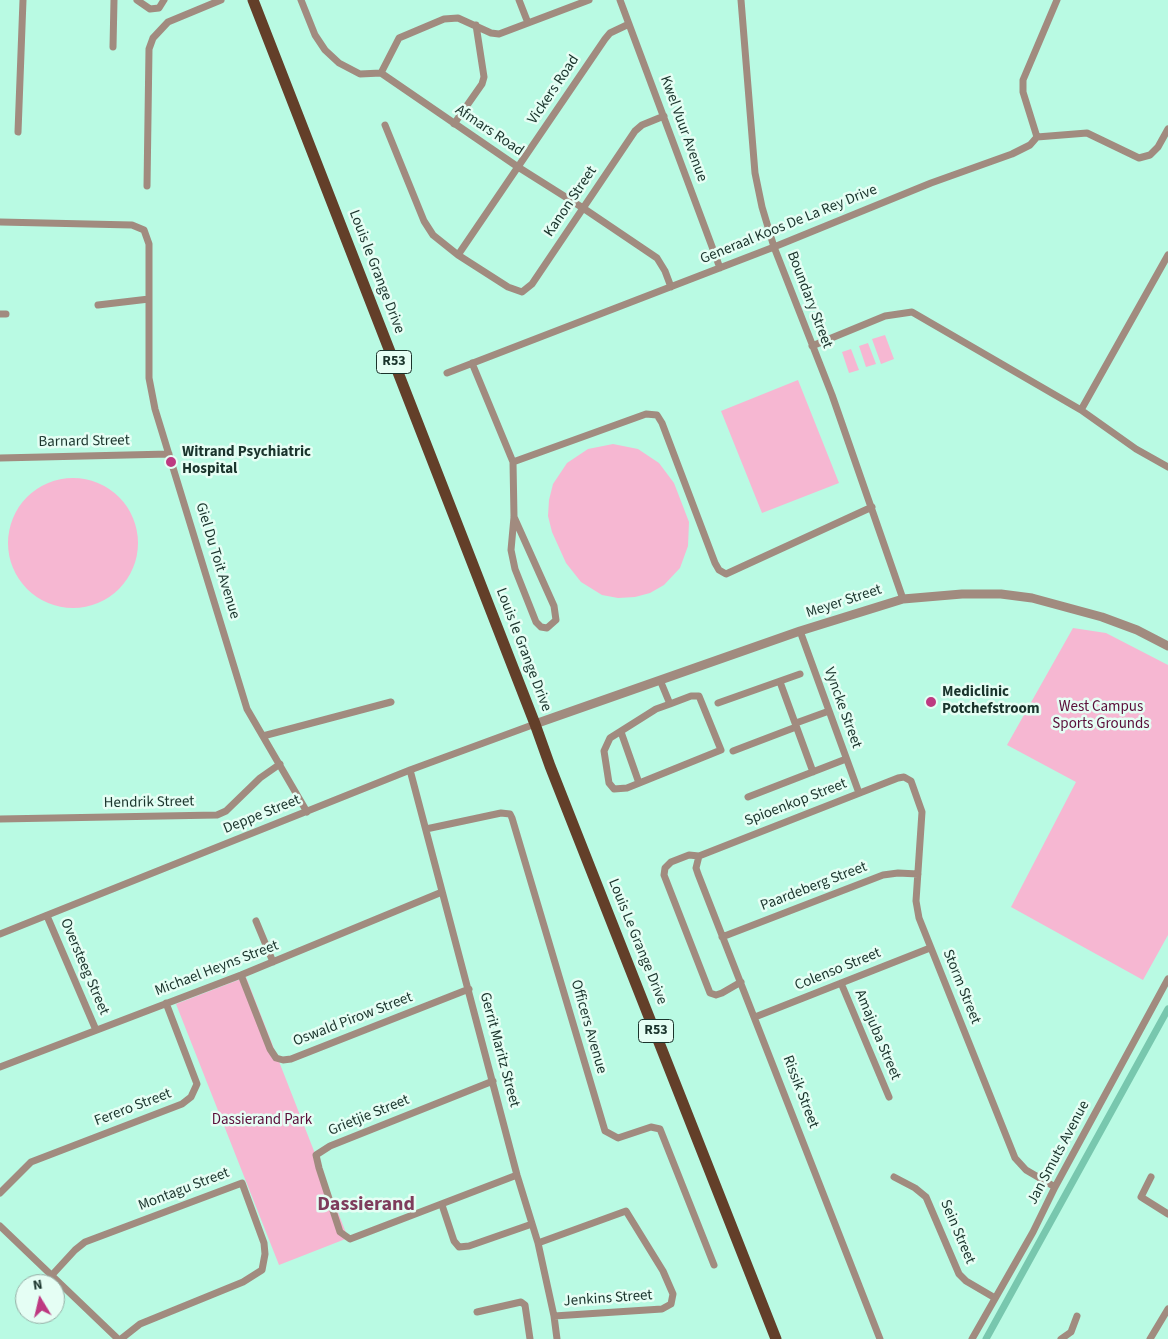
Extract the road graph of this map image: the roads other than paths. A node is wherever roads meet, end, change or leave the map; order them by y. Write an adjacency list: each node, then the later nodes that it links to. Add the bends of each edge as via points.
1 (23, 0): 22 (street)
2 (114, 0): 16 (street)
3 (137, 0): 4 (street, via 150,9 159,8)
4 (164, 0)
5 (221, 0): 25 (street, via 168,22 153,38 149,49)
6 (253, 0): 55 (main road, Louis le Grange Drive / R53)
7 (301, 0): 17 (street, via 315,35 339,63 360,74)
8 (519, 0): 13 (street)
9 (589, 0): 13 (street)
10 (620, 0): 15 (street, Kwel Vuur Avenue)
11 (741, 0): 28 (street, Boundary Street, via 757,188)
12 (1057, 0): 23 (street, via 1023,80 1023,92)
13 (528, 23): 14 (street, via 499,34)
14 (476, 24): 17 (street, via 451,18 405,35 395,45); 19 (street, via 484,77)
15 (629, 24): 18 (street, Kwel Vuur Avenue); 24 (street, Vickers Road, via 605,39)
16 (113, 47)
17 (381, 73): 19 (street, Afmars Road)
18 (664, 116): 26 (street, Kanon Street, via 635,131); 31 (street, Kwel Vuur Avenue)
19 (454, 124): 24 (street, Afmars Road)
20 (385, 125): 29 (street, via 424,221 433,235)
21 (1168, 129): 23 (street, via 1158,147 1150,155 1140,158 1088,134)
22 (18, 132)
23 (1037, 137): 28 (street, Generaal Koos De La Rey Drive, via 1030,146 1012,154)
24 (518, 167): 26 (street, Afmars Road); 29 (street, Vickers Road)
25 (147, 186)
26 (583, 208): 29 (street, Kanon Street, via 530,286 519,292); 32 (street, Afmars Road, via 657,258)
27 (0, 222): 33 (street, Giel Du Toit Avenue, via 137,226 144,230 149,244)
28 (774, 247): 31 (street, Generaal Koos De La Rey Drive); 35 (street, Boundary Street)
29 (458, 255)
30 (1168, 255): 38 (street)
31 (720, 268): 32 (street, Generaal Koos De La Rey Drive)
32 (671, 287): 36 (street, Generaal Koos De La Rey Drive)
33 (148, 299): 34 (street); 39 (street, Giel Du Toit Avenue, via 150,388)
34 (98, 305)
35 (812, 346): 38 (street, via 886,316 912,312); 43 (street, Boundary Street)
36 (472, 363): 37 (street, Generaal Koos De La Rey Drive); 41 (street)
37 (447, 373)
38 (1081, 410): 42 (street)
39 (169, 454): 40 (street, Barnard Street); 58 (street, Giel Du Toit Avenue, via 247,709)
40 (0, 458)
41 (513, 462): 43 (street, via 646,414 657,415 715,563 726,574); 44 (street)
42 (1168, 467)
43 (872, 507): 45 (street, Boundary Street)
44 (514, 517): 44 (street, via 554,606 556,620 547,628 536,622 515,569 512,550)
45 (904, 599): 46 (street, Meyer Street); 47 (street, Meyer Street, via 962,594 1032,598 1102,617)
46 (800, 631): 49 (street, Meyer Street); 54 (street, Vyncke Street)
47 (1168, 646)
48 (800, 674): 50 (street)
49 (660, 680): 53 (street); 55 (street, Meyer Street)
50 (780, 682): 52 (street); 56 (street)
51 (391, 702): 58 (street)
52 (718, 703)
53 (670, 704): 57 (street, via 656,709); 65 (street, via 699,696 721,750)
54 (829, 711): 56 (street); 60 (street, Vyncke Street)
55 (536, 724): 62 (street, Deppe Street); 112 (main road, Louis Le Grange Drive / R53)
56 (796, 725): 59 (street); 63 (street)
57 (621, 732): 65 (street); 65 (street, via 610,738 604,751 609,783 618,790)
58 (263, 736): 61 (street, Giel Du Toit Avenue)
59 (733, 751)
60 (846, 759): 63 (street); 66 (street, Vyncke Street)
61 (280, 764): 68 (street, Giel Du Toit Avenue); 69 (street, Hendrik Street, via 260,778 226,811 214,815)
62 (410, 770): 68 (street, Deppe Street); 70 (street, Gerrit Maritz Street)
63 (813, 772): 67 (street)
64 (904, 777): 66 (street, Spioenkop Street); 72 (street, Storm Street, via 912,781 922,812)
65 (639, 783)
66 (859, 793): 71 (street, Spioenkop Street)
67 (748, 797)
68 (307, 812): 74 (street, Deppe Street)
69 (0, 819)
70 (426, 829): 73 (street, Gerrit Maritz Street); 101 (street, Officers Avenue, via 501,812 510,814 604,1131 618,1138 651,1127 660,1129)
71 (699, 856): 77 (street, Rissik Street, via 696,868); 82 (street, Spioenkop Street, via 689,855 671,862 664,875 710,993 722,993)
72 (918, 874): 77 (street, Paardeberg Street, via 883,876); 78 (street, Storm Street, via 916,907)
73 (442, 892): 79 (street, Michael Heyns Street); 84 (street, Gerrit Maritz Street)
74 (47, 916): 76 (street, Deppe Street); 87 (street, Oversteeg Street)
75 (256, 921): 79 (street)
76 (0, 934)
77 (722, 937): 82 (street, Rissik Street)
78 (930, 948): 83 (street, Colenso Street); 94 (street, Storm Street, via 1015,1158 1026,1170)
79 (273, 962): 80 (street, Michael Heyns Street)
80 (241, 975): 84 (street, Oswald Pirow Street, via 270,1050 276,1058 283,1060); 85 (street, Michael Heyns Street)
81 (1168, 979): 94 (street, Jan Smuts Avenue)
82 (741, 982): 86 (street, Rissik Street)
83 (841, 983): 86 (street, Colenso Street); 90 (street, Amajuba Street)
84 (469, 989): 89 (street, Gerrit Maritz Street)
85 (166, 1003): 87 (street, Michael Heyns Street); 95 (street, Ferero Street, via 197,1084 191,1097 182,1104 31,1162)
86 (756, 1018): 113 (street, Rissik Street)
87 (96, 1030): 88 (street, Michael Heyns Street)
88 (0, 1067)
89 (493, 1081): 91 (street, Gerrit Maritz Street); 96 (street, Grietjie Street, via 330,1146 316,1155 338,1227 348,1239)
90 (889, 1097)
91 (518, 1174): 96 (street, Grietjie Street); 98 (street, Gerrit Maritz Street)
92 (894, 1177): 104 (street, Sein Street, via 926,1197 959,1274)
93 (1151, 1177): 97 (street, via 1141,1197)
94 (1055, 1187): 104 (street, Jan Smuts Avenue)
95 (0, 1193)
96 (442, 1205): 98 (street, via 459,1247)
97 (1168, 1214)
98 (532, 1224): 100 (street, Gerrit Maritz Street)
99 (0, 1226): 102 (street)
100 (538, 1243): 107 (street, Gerrit Maritz Street); 107 (street, Jenkins Street, via 626,1211 673,1294 672,1304 662,1309)
101 (714, 1265)
102 (52, 1274): 109 (street, Montagu Street, via 85,1242 242,1183 264,1243 262,1270 243,1282 140,1324)
103 (65, 1286): 109 (street)
104 (995, 1298): 114 (street, Jan Smuts Avenue)
105 (1168, 1309): 116 (street)
106 (477, 1312): 110 (street, via 521,1302)
107 (554, 1316): 111 (street, Gerrit Maritz Street)
108 (1077, 1316): 115 (street, via 1071,1332)
109 (120, 1339)
110 (530, 1339)
111 (557, 1339)
112 (776, 1339)
113 (880, 1339)
114 (972, 1339)
115 (1062, 1339)
116 (1150, 1339)

